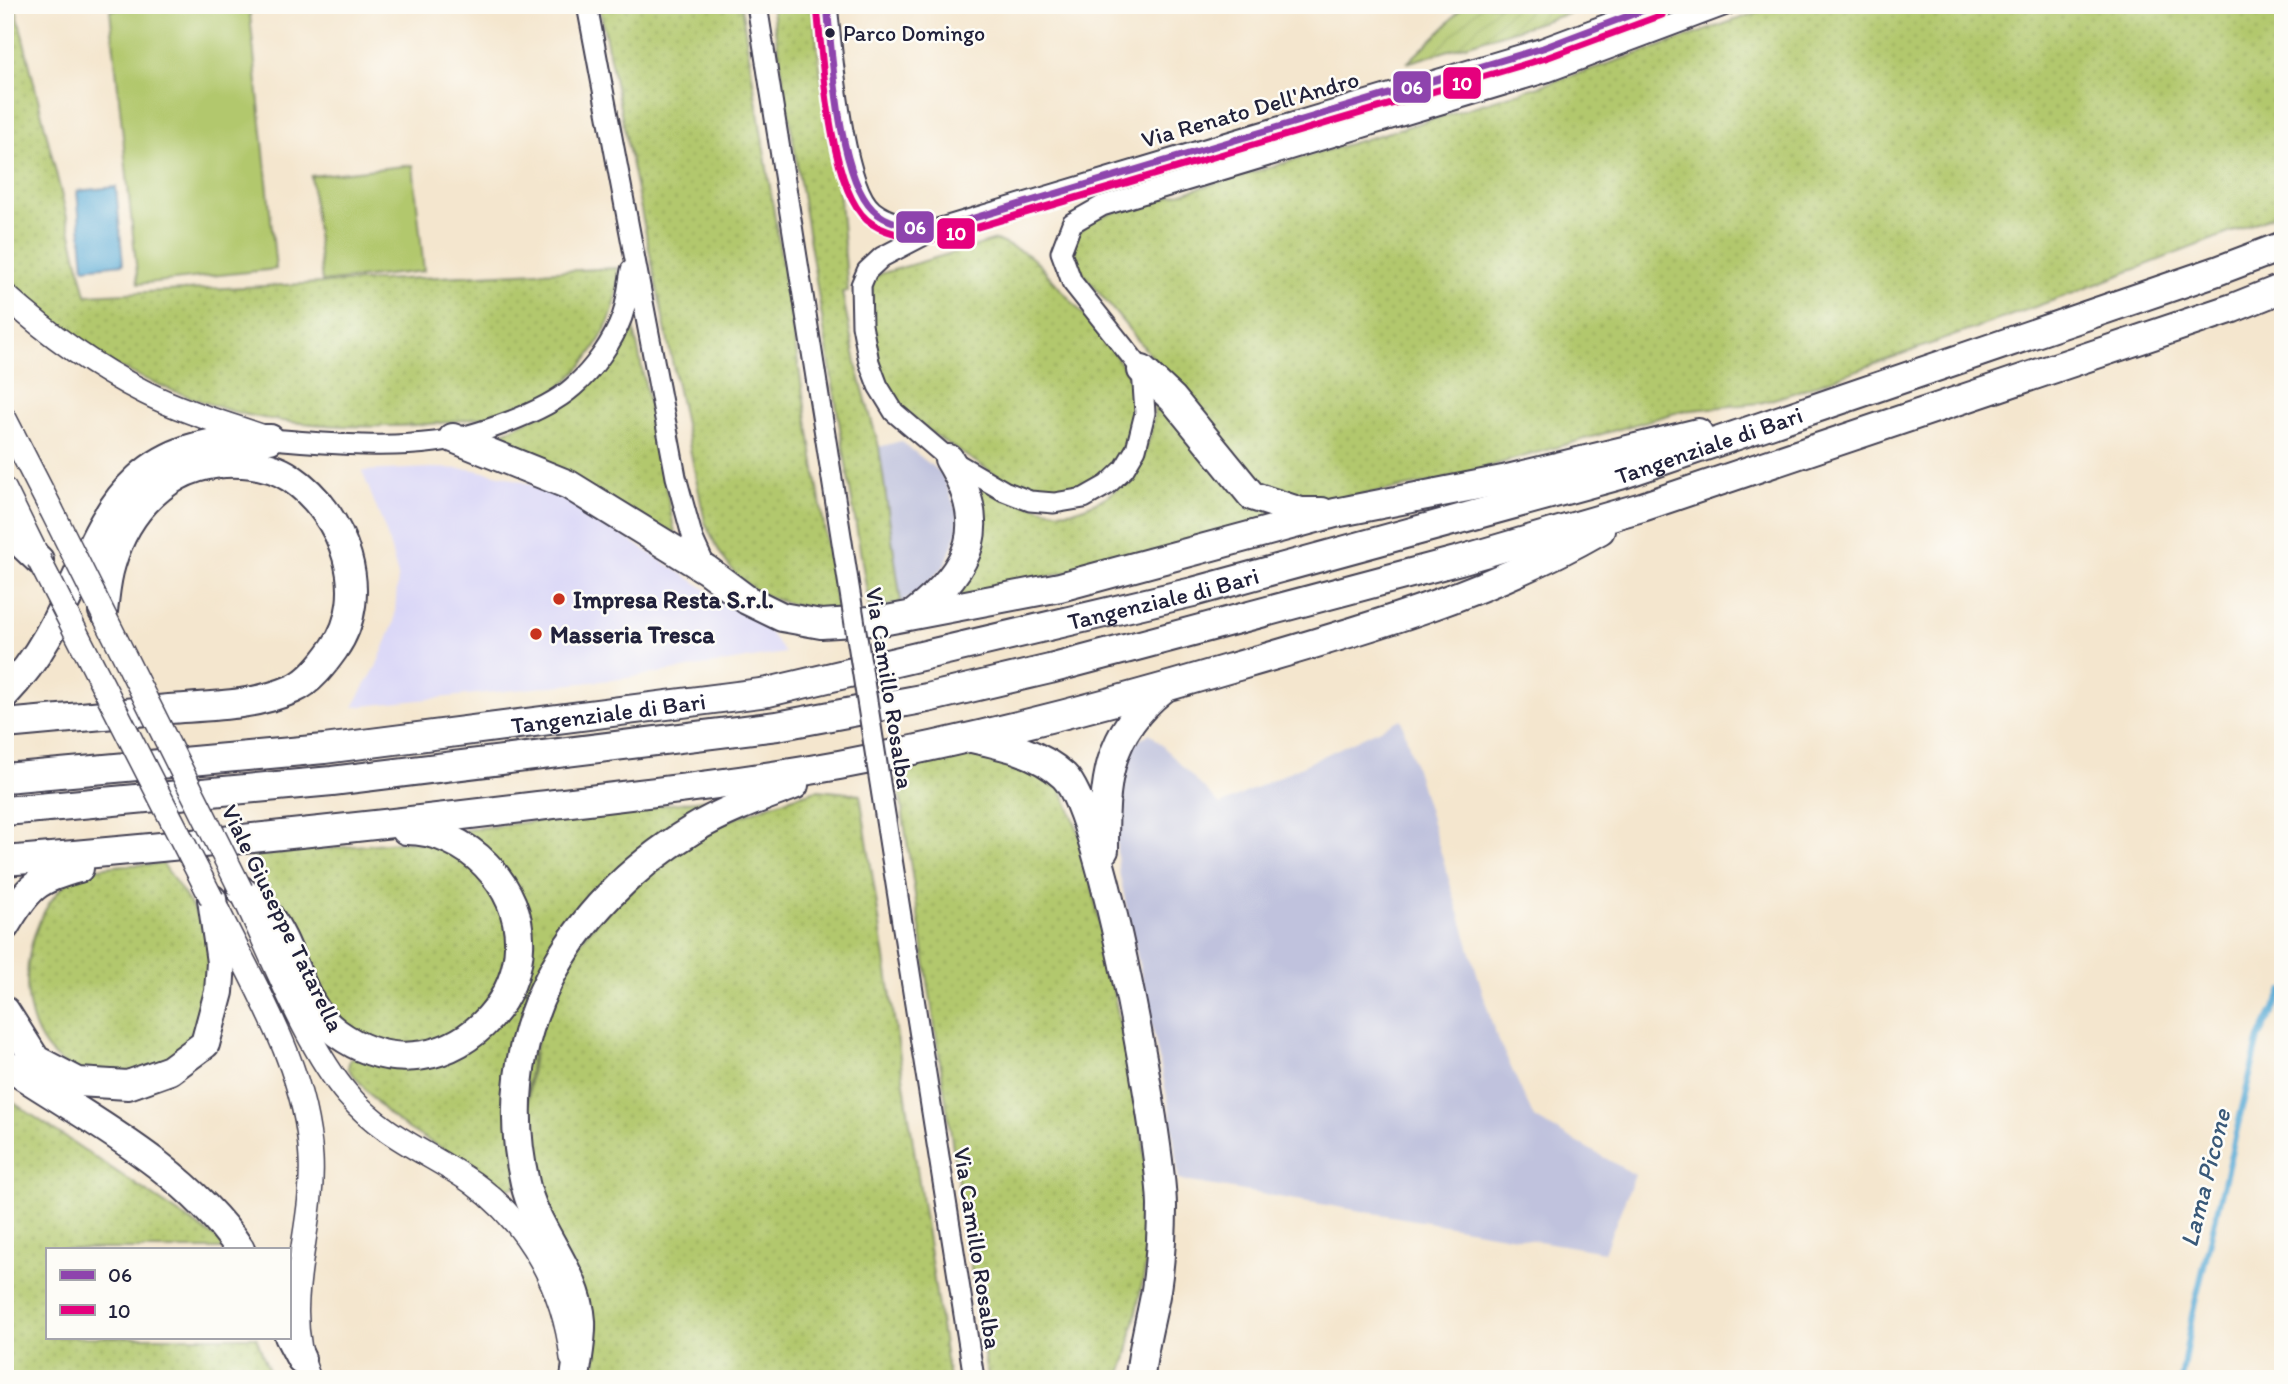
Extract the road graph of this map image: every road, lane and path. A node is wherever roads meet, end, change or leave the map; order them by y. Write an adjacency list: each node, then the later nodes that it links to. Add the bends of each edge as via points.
1 (587, 5): 8 (street)
2 (757, 5): 45 (street, Via Camillo Rosalba, bridge)
3 (827, 5): 6 (street, via 849,163 859,191 872,211 894,223)
4 (1658, 5): 6 (street, Via Renato Dell'Andro, via 1543,48)
5 (1726, 5): 11 (street, Via Renato Dell'Andro, via 1547,72 1102,206 1072,223 1062,252 1072,282)
6 (934, 230): 16 (street, Via Renato Dell'Andro, via 882,257 867,271 859,304 878,386 894,412)
7 (2283, 246): 13 (highway, Tangenziale di Bari)
8 (633, 259): 14 (street, via 622,317 604,352 573,388 538,408); 22 (street, via 676,477)
9 (2283, 288): 18 (highway, Tangenziale di Bari)
10 (5, 295): 15 (main road, via 92,364 125,382)
11 (1142, 370): 16 (street, Via Renato Dell'Andro, via 1145,413 1136,449 1124,469 1084,498 1030,501); 19 (highway, via 1173,399 1252,496 1301,512)
12 (5, 419): 23 (main road, Viale Giuseppe Tatarella, bridge)
13 (1743, 433): 19 (highway, via 1689,433 1503,480); 30 (highway, Tangenziale di Bari, via 1619,475 1194,592 768,692 324,749)
14 (453, 438): 15 (street, via 344,444); 22 (highway, via 569,485)
15 (270, 439): 26 (highway, via 206,443 169,455 138,476 119,498 29,666)
16 (949, 459): 24 (highway, via 969,502 969,543 961,566 944,590)
17 (5, 490): 21 (main road)
18 (1642, 507): 25 (highway, via 1559,554 1452,598); 31 (highway, Tangenziale di Bari, via 1460,560 927,698 791,723 332,780)
19 (1335, 513): 24 (highway, via 1060,587)
20 (5, 528): 21 (highway)
21 (39, 560): 37 (main road, bridge)
22 (706, 570): 24 (highway, via 747,600 782,617 821,624)
23 (103, 611): 27 (highway, via 111,564 129,522 153,492 181,473 214,463 249,462 289,477 310,495 338,533 352,572 352,608 345,634 322,666 295,688 247,703); 36 (main road, Viale Giuseppe Tatarella, bridge)
24 (911, 616)
25 (1166, 687): 28 (highway); 35 (highway, via 1131,719 1109,768 1104,794)
26 (5, 694)
27 (5, 724)
28 (966, 737): 29 (highway); 35 (highway, via 1037,756 1065,777 1081,803)
29 (844, 764): 32 (highway); 44 (highway, via 741,806 637,868 584,923 542,989 517,1083 518,1151 537,1219 571,1287 581,1320)
30 (5, 778)
31 (5, 811)
32 (337, 830): 33 (highway); 36 (highway, via 420,830 450,839 477,856 496,876 517,921 516,969 496,1014 474,1035 445,1050 415,1057 383,1056 346,1039 316,1007 268,916)
33 (156, 848): 34 (highway); 38 (highway, via 44,878)
34 (5, 861)
35 (1104, 874): 43 (highway, via 1159,1166 1161,1250)
36 (241, 890): 44 (main road, Viale Giuseppe Tatarella, via 312,1039 347,1094 385,1130 472,1182 520,1226 561,1306)
37 (212, 899): 39 (highway, via 221,962 219,992 205,1044 170,1070 128,1085 78,1082 36,1060); 42 (main road, via 290,1057 306,1114 311,1162 296,1285)
38 (5, 926)
39 (5, 1012)
40 (5, 1063): 41 (highway, via 175,1178 203,1203)
41 (239, 1248)
42 (299, 1358)
43 (1137, 1371)
44 (575, 1379)
45 (974, 1379)

